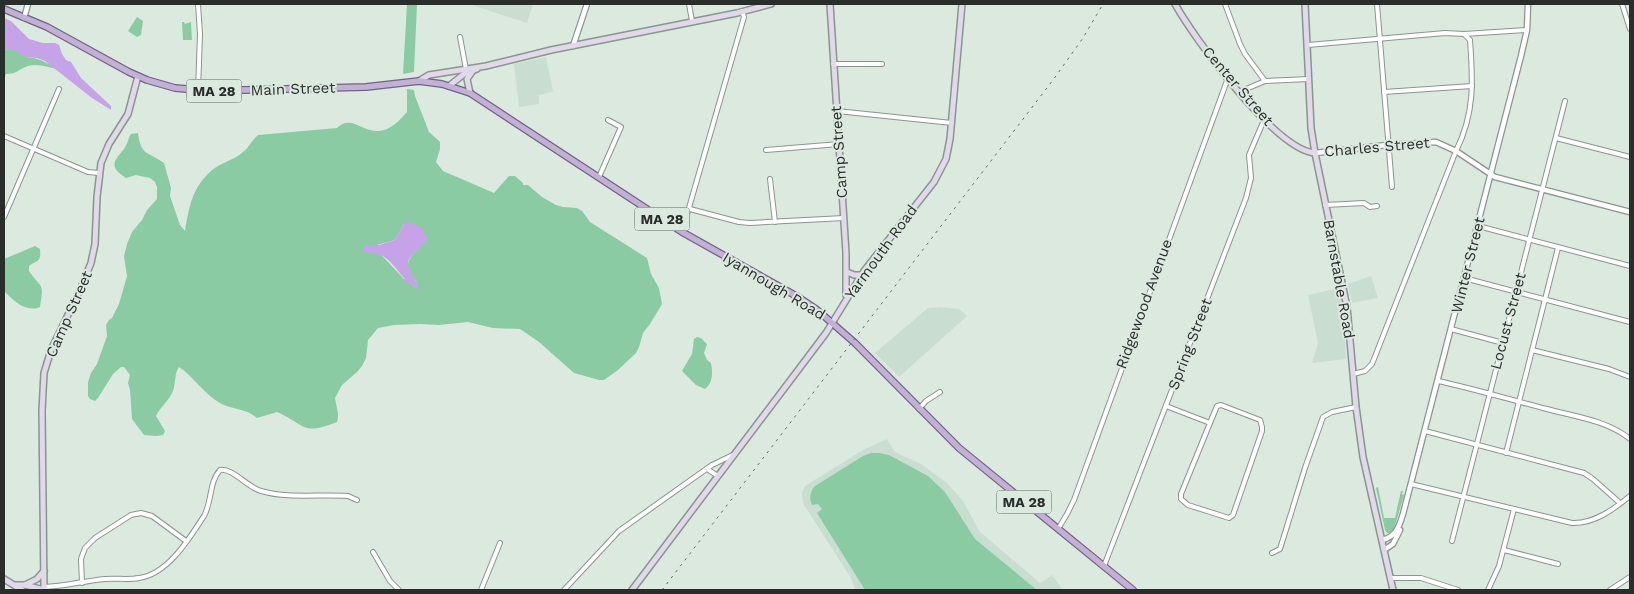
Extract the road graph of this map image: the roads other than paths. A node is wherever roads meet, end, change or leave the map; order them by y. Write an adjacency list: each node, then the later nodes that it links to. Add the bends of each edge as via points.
1 (28, 4): 16 (street)
2 (198, 4): 38 (street)
3 (587, 4): 24 (street)
4 (689, 4): 17 (street)
5 (771, 4): 15 (main road, Main Street)
6 (830, 4): 25 (main road, Camp Street)
7 (962, 4): 46 (main road, Yarmouth Road)
8 (1175, 4): 31 (main road, Center Street)
9 (1225, 4): 34 (street, via 1245,54)
10 (1306, 4): 23 (main road, Barnstable Road)
11 (1377, 4): 22 (street)
12 (1528, 4): 19 (street, Winter Street)
13 (1622, 4): 18 (street)
14 (4, 9): 16 (main road, Main Street / MA 28)
15 (742, 11): 17 (main road, Main Street); 64 (street, via 744,17)
16 (24, 18): 30 (main road, Main Street / MA 28)
17 (692, 21): 24 (main road, Main Street)
18 (1630, 29)
19 (1527, 30): 20 (street); 57 (street, Winter Street)
20 (1464, 34): 22 (street); 36 (street, via 1470,40)
21 (460, 37): 28 (street)
22 (1379, 39): 23 (street); 40 (street)
23 (1308, 45): 32 (main road, Barnstable Road)
24 (574, 46): 27 (main road, Main Street)
25 (834, 64): 26 (street); 43 (main road, Camp Street)
26 (882, 64)
27 (485, 66): 28 (main road, Main Street); 29 (main road, Main Street)
28 (466, 69): 33 (main road, Main Street, via 429,75)
29 (472, 71): 35 (main road, Main Street); 41 (main road, via 467,79)
30 (138, 76): 38 (main road, Main Street / MA 28, via 160,84); 56 (main road, Camp Street, via 130,107 108,144)
31 (1228, 78): 39 (main road, Center Street); 109 (street, Ridgewood Avenue, via 1076,494)
32 (1308, 79): 34 (street); 54 (main road, Barnstable Road)
33 (419, 81): 35 (main road, Main Street / MA 28); 38 (main road, Main Street / MA 28, via 366,87)
34 (1265, 81): 39 (street)
35 (449, 86): 41 (main road, Iyannough Road / MA 28)
36 (1472, 86): 40 (street); 53 (street, via 1468,123)
37 (58, 89): 51 (street)
38 (198, 90)
39 (1239, 92): 45 (main road, Center Street)
40 (1384, 92): 50 (street)
41 (470, 94): 58 (main road, Iyannough Road / MA 28)
42 (1565, 101): 48 (street, Locust Street)
43 (837, 111): 46 (street); 49 (main road, Camp Street)
44 (608, 120): 58 (street, via 621,127)
45 (1264, 120): 54 (main road, Center Street, via 1294,145); 91 (street, Spring Street, via 1249,155 1251,178 1246,198)
46 (952, 123): 75 (main road, Yarmouth Road, via 948,152 938,176)
47 (4, 136): 51 (street)
48 (1556, 138): 55 (street); 61 (street, Locust Street)
49 (839, 144): 52 (street); 67 (main road, Camp Street)
50 (1387, 145): 53 (street, Charles Street, via 1432,141); 54 (street, Charles Street); 60 (street)
51 (33, 148): 56 (street, via 88,172); 66 (street)
52 (766, 150)
53 (1456, 151): 57 (street, Charles Street); 85 (street, via 1372,364 1365,371)
54 (1314, 153): 62 (main road, Barnstable Road)
55 (1630, 157)
56 (99, 173): 120 (main road, Camp Street, via 91,262 51,350 44,373)
57 (1491, 175): 61 (street, Charles Street); 69 (street, Winter Street)
58 (599, 177): 70 (main road, Iyannough Road / MA 28)
59 (770, 179): 68 (street)
60 (1392, 187)
61 (1542, 190): 65 (street, Charles Street); 71 (street, Locust Street)
62 (1325, 205): 63 (street, via 1364,203 1370,207); 85 (main road, Barnstable Road, via 1347,307)
63 (1377, 206)
64 (690, 209): 68 (street, via 744,223); 70 (street)
65 (1630, 212)
66 (4, 216)
67 (844, 218): 68 (street); 74 (main road, Camp Street)
68 (775, 222)
69 (1478, 226): 71 (street); 76 (street, Winter Street)
70 (682, 232): 80 (main road, Iyannough Road / MA 28, via 804,301)
71 (1528, 240): 72 (street); 77 (street, Locust Street)
72 (1558, 248): 73 (street); 78 (street)
73 (1630, 266)
74 (847, 272): 75 (main road); 79 (main road, Camp Street)
75 (861, 275): 79 (main road, Yarmouth Road)
76 (1464, 278): 77 (street); 82 (street, Winter Street)
77 (1517, 292): 78 (street); 83 (street, Locust Street)
78 (1546, 298): 81 (street); 84 (street)
79 (845, 300): 80 (main road, Yarmouth Road)
80 (833, 322): 93 (main road, Iyannough Road / MA 28); 99 (main road, Yarmouth Road)
81 (1630, 322)
82 (1451, 330): 83 (street); 87 (street, Winter Street)
83 (1503, 343): 89 (street, Locust Street)
84 (1532, 350): 86 (street); 90 (street)
85 (1353, 374): 92 (main road, Barnstable Road)
86 (1630, 377)
87 (1438, 381): 89 (street); 95 (street, Winter Street)
88 (940, 392): 93 (street)
89 (1489, 393): 90 (street); 97 (street, Locust Street)
90 (1519, 402): 96 (street, via 1597,422 1618,430); 98 (street)
91 (1166, 406): 94 (street); 119 (street, Spring Street)
92 (1356, 407): 111 (main road, Barnstable Road, via 1363,457); 117 (street, via 1323,417 1280,550)
93 (919, 409): 109 (main road, Iyannough Road / MA 28, via 959,448)
94 (1210, 423): 94 (street, via 1181,499 1188,505 1229,518 1233,515 1262,432 1262,423 1221,405 1217,406)
95 (1425, 431): 97 (street); 102 (street, Winter Street)
96 (1630, 439)
97 (1476, 446): 98 (street); 104 (street, Locust Street)
98 (1506, 453): 106 (street, via 1584,473)
99 (736, 454): 100 (street); 101 (main road, Yarmouth Road)
100 (706, 469): 101 (street); 129 (street, via 613,536)
101 (718, 476): 130 (main road, Yarmouth Road)
102 (1411, 484): 104 (street); 108 (street, Winter Street)
103 (1630, 496): 106 (street)
104 (1463, 497): 107 (street); 112 (street, Locust Street)
105 (358, 500): 110 (street, via 348,496 262,492 223,469 216,474 207,510)
106 (1620, 503): 107 (street, via 1581,523)
107 (1514, 509): 115 (street)
108 (1400, 524): 111 (street, via 1393,536); 114 (street, Winter Street, via 1396,540)
109 (1058, 529): 119 (main road, Iyannough Road / MA 28)
110 (186, 540): 124 (street, via 170,562 148,576); 124 (street, via 152,516 131,515 85,548 81,559)
111 (1382, 540): 114 (main road, Barnstable Road)
112 (1452, 541)
113 (500, 543): 128 (street)
114 (1384, 550): 123 (main road, Barnstable Road)
115 (1504, 550): 118 (street); 134 (street)
116 (373, 552): 127 (street)
117 (1272, 553)
118 (1558, 564)
119 (1104, 566): 131 (main road, Iyannough Road / MA 28)
120 (44, 571): 125 (main road); 126 (main road, Camp Street)
121 (1630, 576): 135 (street)
122 (4, 579): 125 (main road)
123 (1390, 580): 132 (main road, Barnstable Road); 133 (street, via 1421,578)
124 (82, 583): 126 (street)
125 (24, 588): 126 (main road)
126 (44, 589)
127 (399, 590)
128 (481, 590)
129 (564, 590)
130 (632, 590)
131 (1133, 590)
132 (1392, 590)
133 (1458, 590)
134 (1488, 590)
135 (1610, 590)

